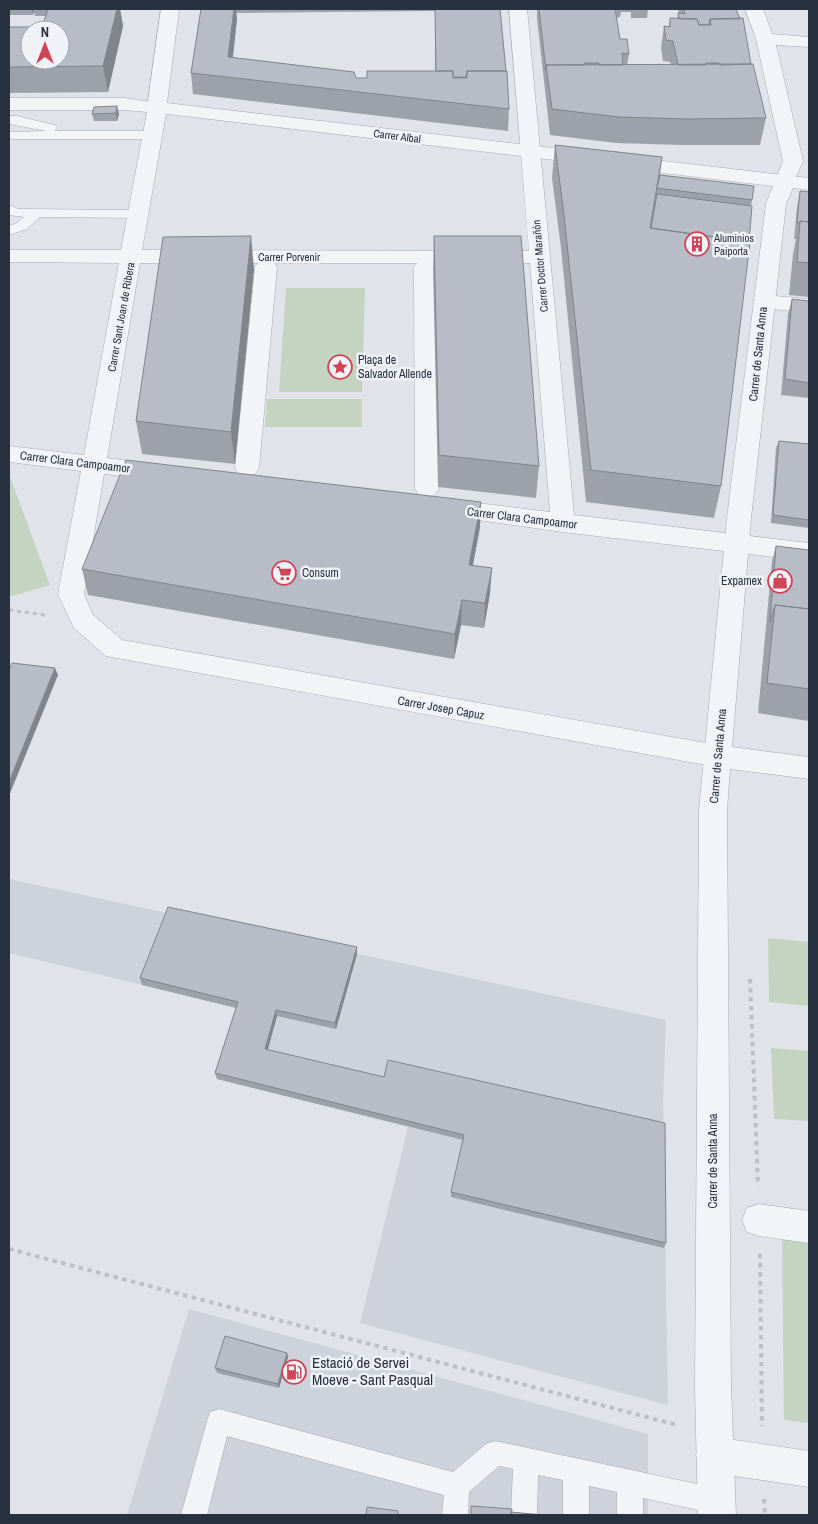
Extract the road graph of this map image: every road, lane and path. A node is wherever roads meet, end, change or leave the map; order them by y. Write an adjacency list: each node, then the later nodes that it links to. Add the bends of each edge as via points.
1 (170, 9): 7 (street, Carrer Sant Joan de Ribera)
2 (518, 9): 12 (street, Carrer Doctor Marañón)
3 (754, 9): 4 (street, Carrer de Santa Anna)
4 (765, 38): 5 (street); 13 (street, Carrer de Santa Anna, via 793,161)
5 (809, 42)
6 (9, 104): 7 (street, Carrer Albal, via 124,104)
7 (157, 108): 11 (street, Carrer Sant Joan de Ribera); 12 (street, Carrer Albal)
8 (9, 120): 10 (lane, via 48,127)
9 (14, 135): 10 (lane)
10 (62, 135): 11 (lane)
11 (152, 135): 17 (street, Carrer Sant Joan de Ribera)
12 (529, 152): 13 (street, Carrer Albal); 21 (street, Carrer Doctor Marañón)
13 (785, 182): 14 (street, Carrer Albal); 24 (street, Carrer de Santa Anna, via 776,204)
14 (809, 184)
15 (9, 209): 16 (lane, via 15,213)
16 (37, 213): 17 (lane); 18 (lane, via 22,226)
17 (139, 214): 20 (street, Carrer Sant Joan de Ribera)
18 (9, 231)
19 (9, 256): 20 (street, Carrer Porvenir)
20 (132, 256): 21 (street, Carrer Porvenir); 27 (street, Carrer Sant Joan de Ribera)
21 (539, 257): 32 (street, Carrer Doctor Marañón)
22 (266, 267): 29 (street)
23 (425, 267): 30 (street)
24 (764, 302): 25 (street); 33 (street, Carrer de Santa Anna)
25 (809, 306)
26 (9, 454): 27 (street, Carrer Clara Campoamor)
27 (94, 464): 28 (street, Carrer Clara Campoamor); 35 (street, Carrer Sant Joan de Ribera, via 72,594)
28 (184, 475)
29 (247, 478)
30 (427, 489)
31 (406, 503): 32 (street, Carrer Clara Campoamor)
32 (563, 523): 33 (street, Carrer Clara Campoamor)
33 (737, 544): 34 (street, Carrer Clara Campoamor); 36 (street, Carrer de Santa Anna)
34 (809, 552)
35 (83, 621): 36 (street, Carrer Josep Capuz, via 115,649)
36 (717, 756): 37 (street, Carrer Josep Capuz); 43 (street, Carrer de Santa Anna, via 713,810)
37 (809, 768)
38 (750, 976): 39 (path)
39 (759, 1220): 40 (street); 42 (path)
40 (809, 1227)
41 (9, 1249): 43 (path, via 668,1423)
42 (762, 1429)
43 (714, 1443): 45 (street); 49 (street, Carrer de Santa Anna)
44 (526, 1459): 46 (lane); 48 (lane, via 495,1453); 52 (lane)
45 (809, 1469)
46 (576, 1470): 47 (lane); 53 (lane)
47 (630, 1482): 49 (lane); 54 (lane)
48 (457, 1486): 50 (lane, via 220,1421); 51 (lane)
49 (716, 1508)
50 (194, 1515)
51 (455, 1515)
52 (524, 1515)
53 (576, 1515)
54 (630, 1515)

